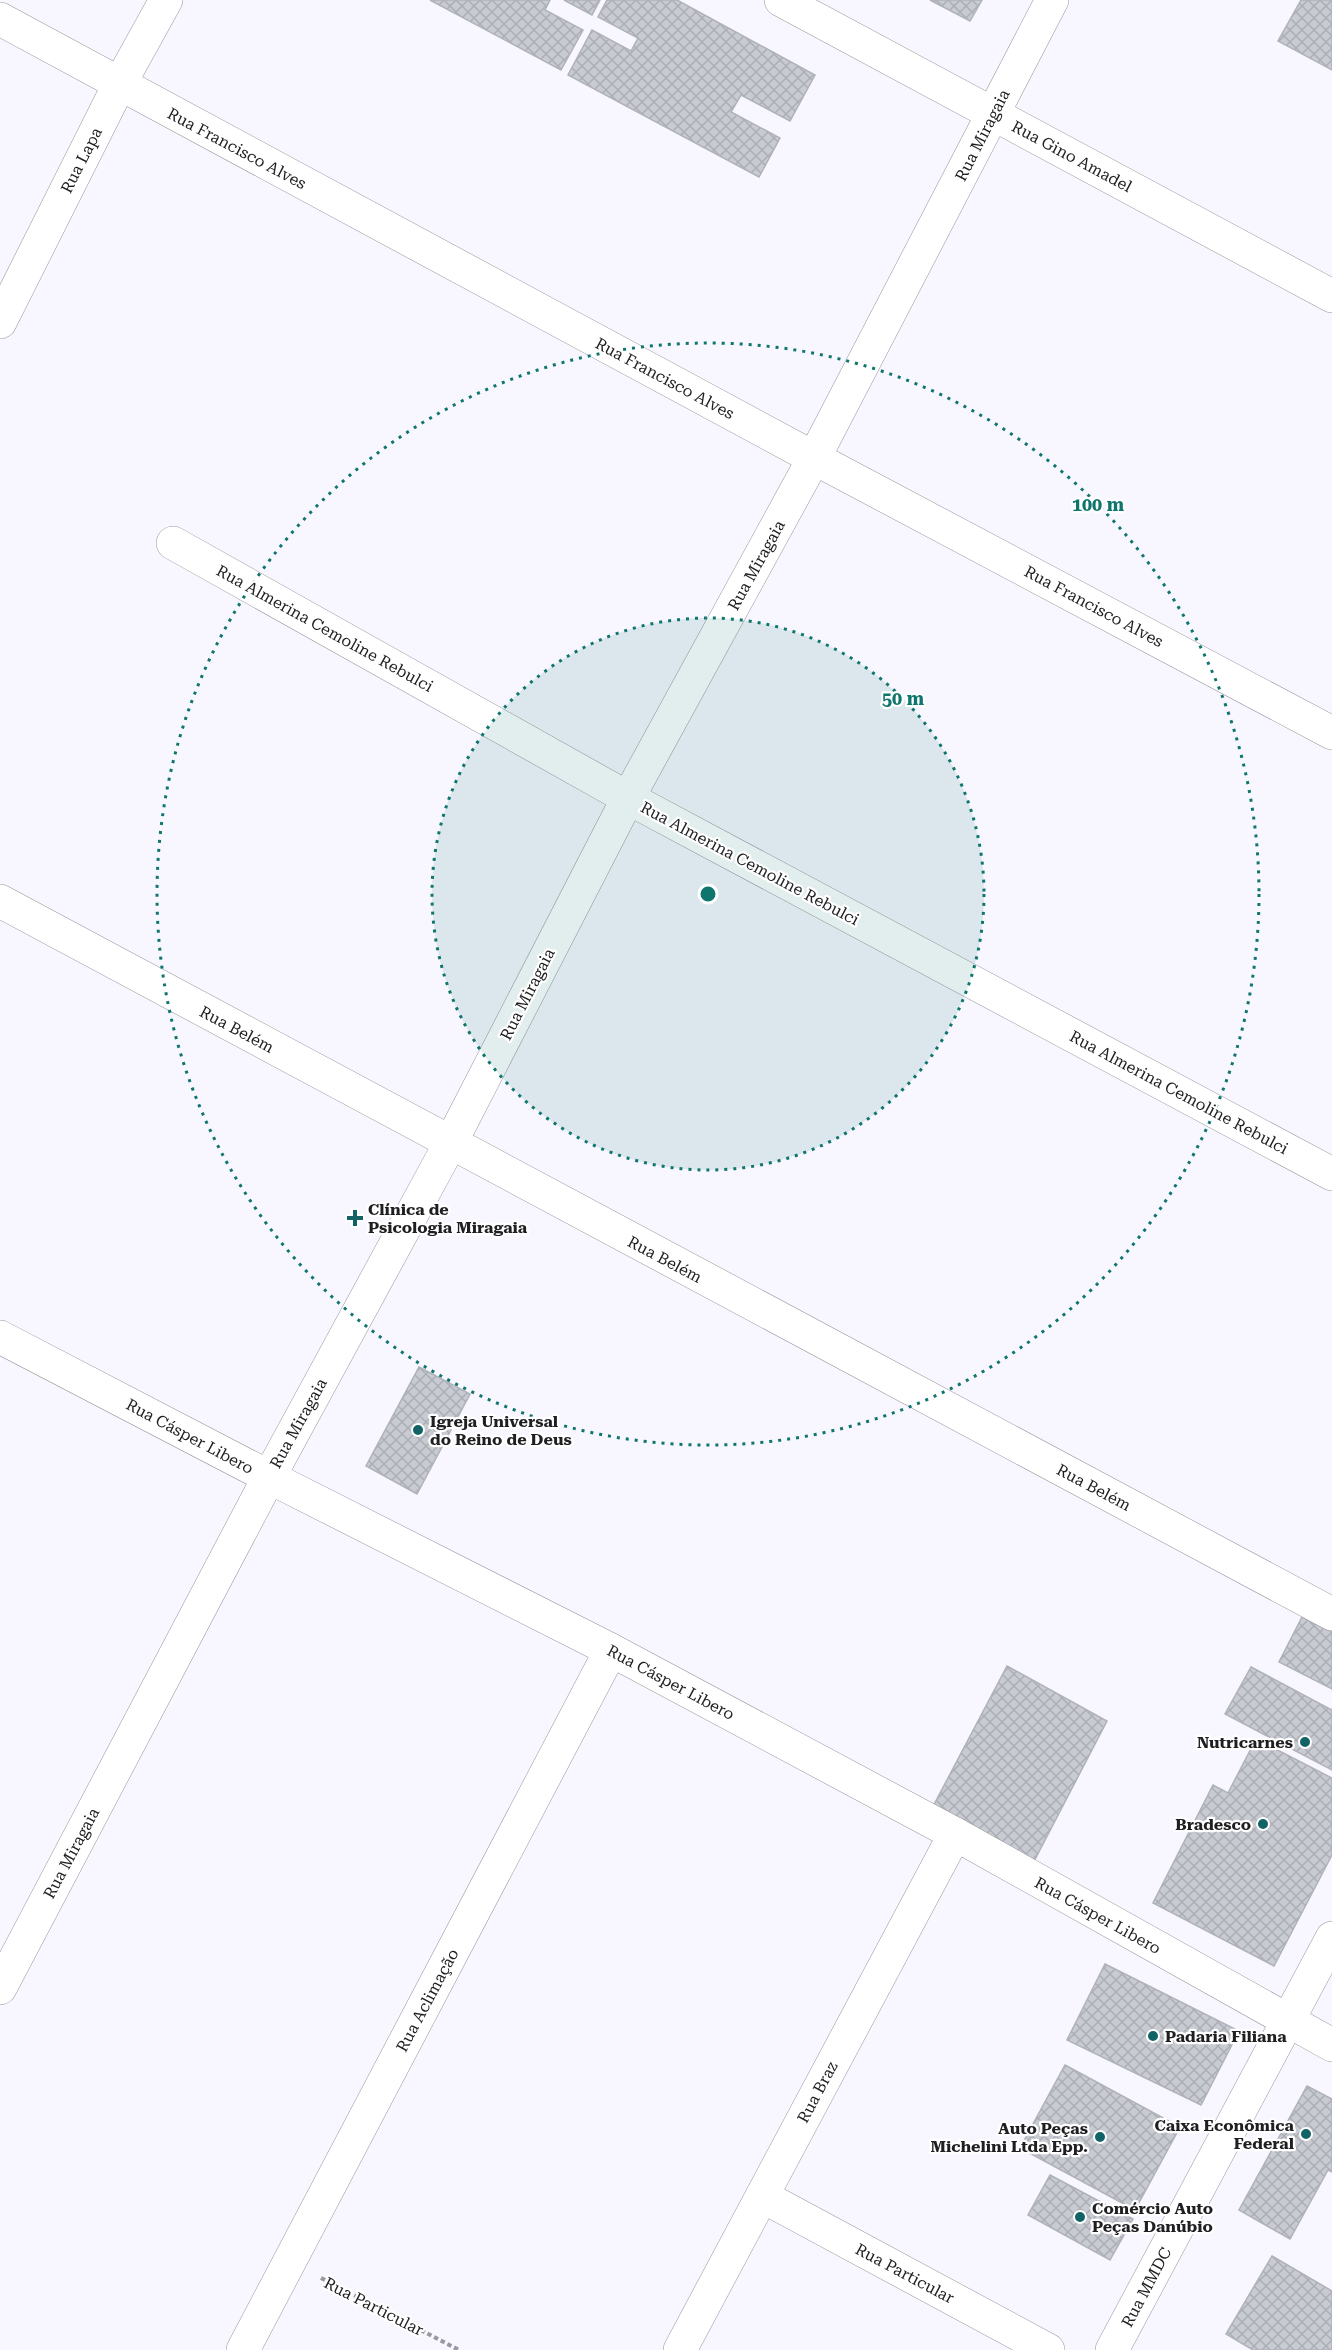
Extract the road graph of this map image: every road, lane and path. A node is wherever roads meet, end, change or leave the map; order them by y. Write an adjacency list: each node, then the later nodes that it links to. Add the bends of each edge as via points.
1 (166, 0): 5 (street, Rua Lapa)
2 (781, 0): 6 (street, Rua Gino Amadel)
3 (1052, 0): 6 (street, Rua Miragaia)
4 (0, 19): 5 (street, Rua Francisco Alves)
5 (119, 85): 8 (street, Rua Lapa); 9 (street, Rua Francisco Alves)
6 (993, 114): 7 (street, Rua Gino Amadel); 9 (street, Rua Miragaia)
7 (1332, 296)
8 (0, 322)
9 (814, 458): 11 (street, Rua Francisco Alves); 12 (street, Rua Miragaia)
10 (173, 543): 12 (street, Rua Almerina Cemoline Rebulci)
11 (1332, 733)
12 (628, 798): 14 (street, Rua Miragaia); 15 (street, Rua Almerina Cemoline Rebulci)
13 (0, 901): 14 (street, Rua Belém)
14 (450, 1144): 17 (street, Rua Miragaia); 18 (street, Rua Belém)
15 (1332, 1174)
16 (0, 1337): 17 (street, Rua Cásper Libero)
17 (269, 1477): 19 (street, Rua Cásper Libero); 22 (street, Rua Miragaia)
18 (1332, 1614)
19 (611, 1650): 20 (street, Rua Cásper Libero); 26 (street, Rua Aclimação)
20 (955, 1834): 23 (street, Rua Cásper Libero); 25 (street, Rua Braz)
21 (1332, 1938): 23 (street, Rua MMDC)
22 (0, 1988)
23 (1288, 2022): 24 (street, Rua Cásper Libero); 31 (street, Rua MMDC)
24 (1332, 2045)
25 (762, 2196): 29 (street, Rua Braz); 30 (street, Rua Particular)
26 (289, 2263): 27 (street, Rua Aclimação); 28 (path, Rua Particular)
27 (243, 2350)
28 (459, 2350)
29 (680, 2350)
30 (1048, 2350)
31 (1112, 2350)

